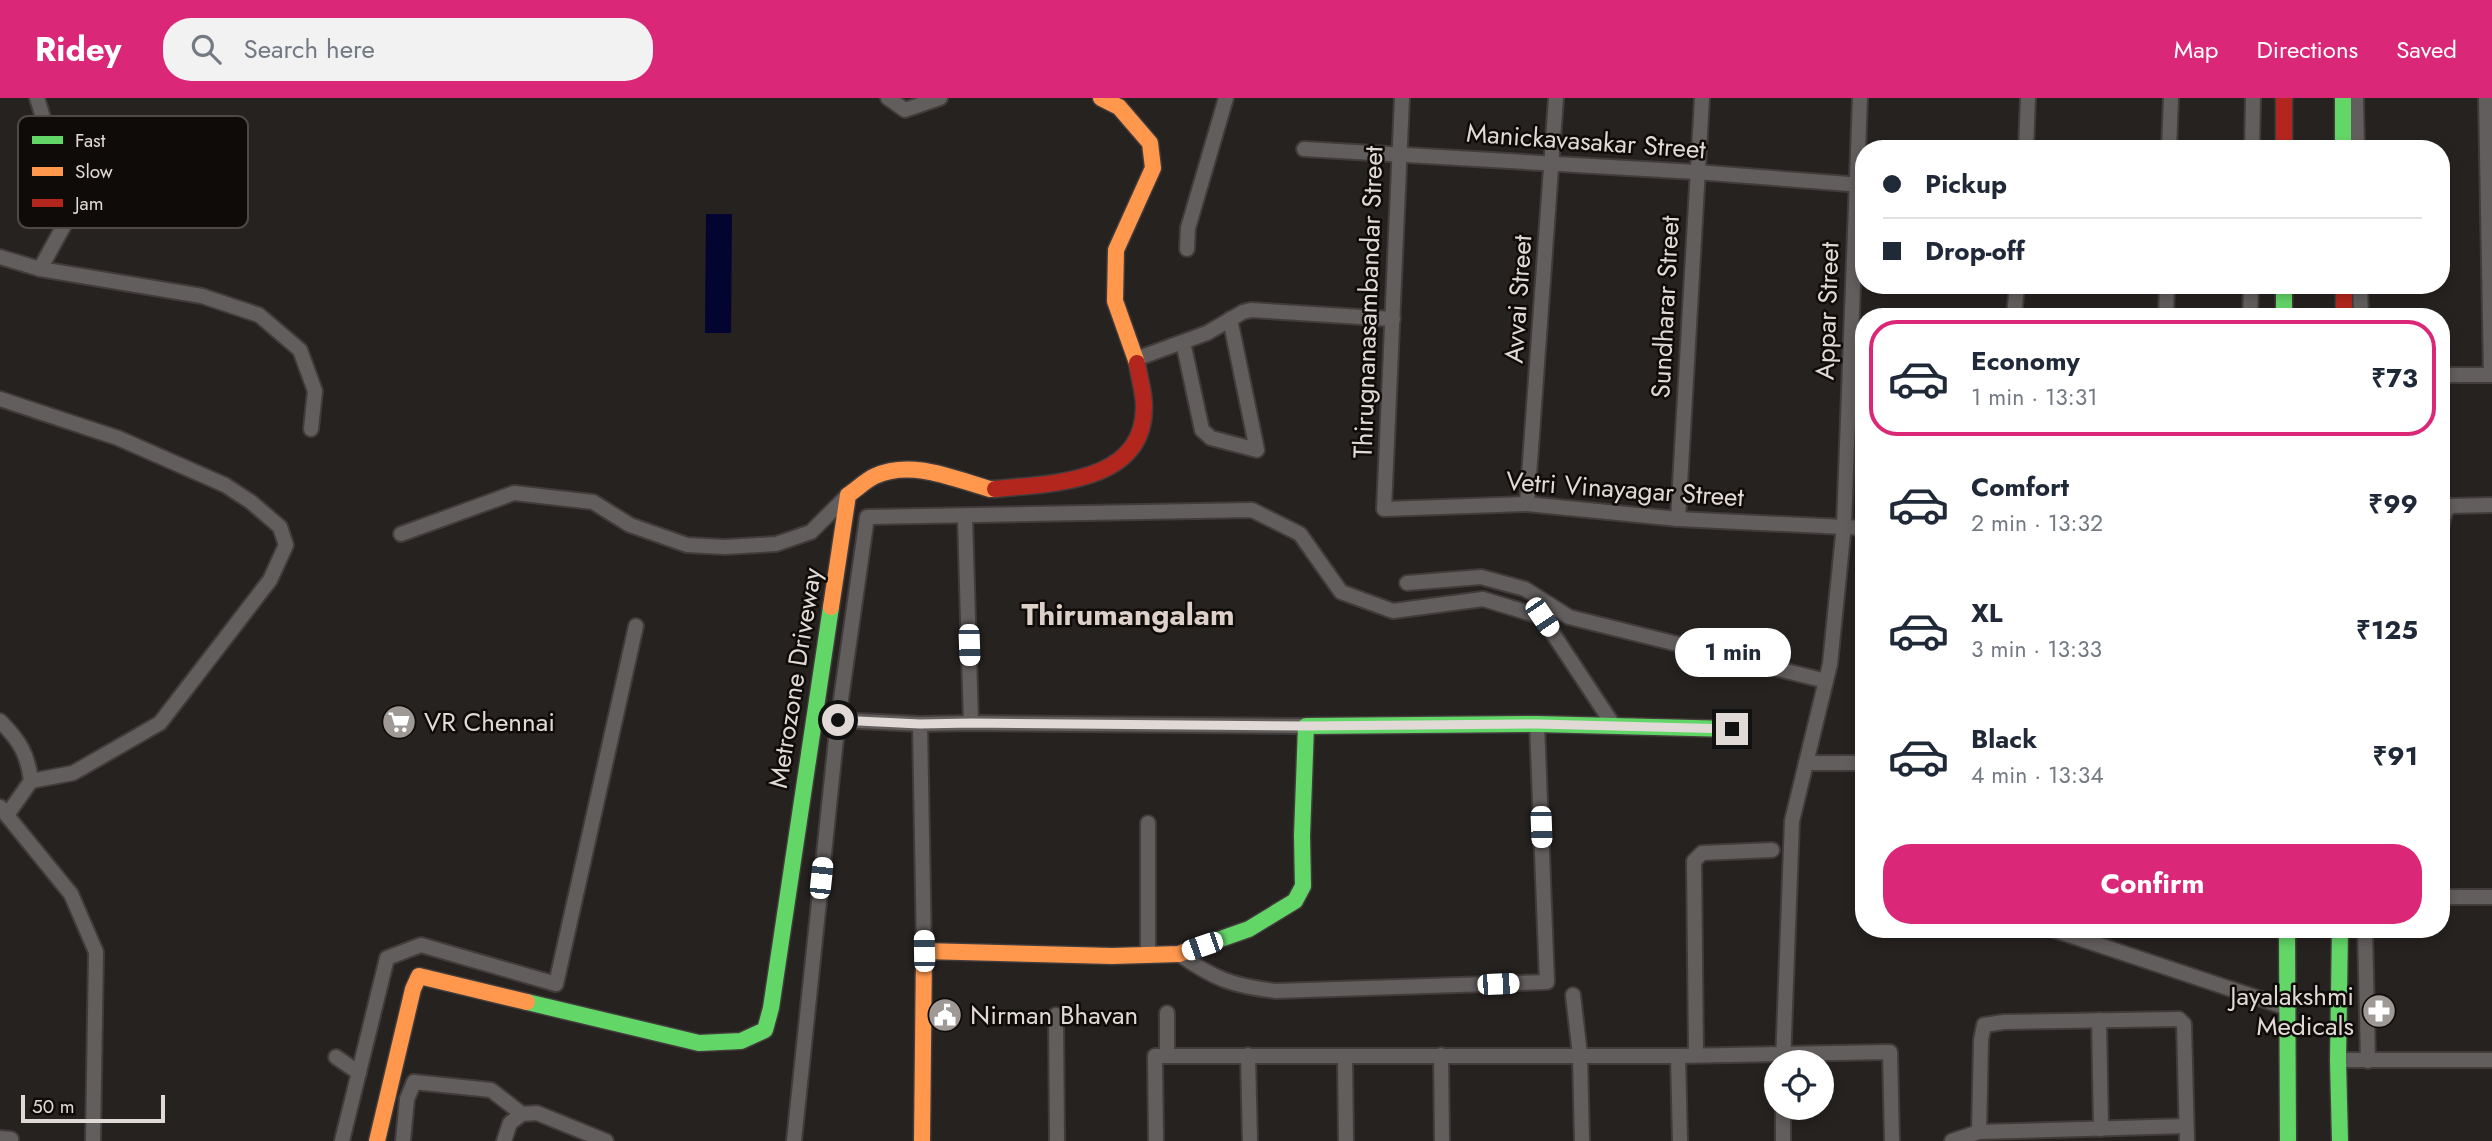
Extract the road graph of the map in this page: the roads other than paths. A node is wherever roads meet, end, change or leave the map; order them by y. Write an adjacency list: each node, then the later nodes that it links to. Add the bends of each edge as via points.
1 (37, 98): 17 (street)
2 (888, 98): 3 (street, via 905,110)
3 (940, 98)
4 (1101, 98): 39 (street, via 1119,107 1150,143 1153,168 1116,250 1115,301)
5 (1226, 98): 31 (street, via 1188,228)
6 (1402, 98): 26 (street, Thirugnanasambandar Street)
7 (1556, 98): 27 (street, Avvai Street)
8 (1702, 98): 28 (street, Sundharar Street)
9 (1860, 98): 18 (street, Appar Street)
10 (2028, 98): 19 (street)
11 (2171, 98): 20 (street)
12 (2253, 98): 21 (street)
13 (2284, 98): 22 (street)
14 (2343, 98): 23 (street)
15 (2356, 98): 24 (street)
16 (2486, 98): 32 (street)
17 (43, 116)
18 (1860, 140)
19 (2026, 140)
20 (2169, 140)
21 (2252, 140)
22 (2284, 140)
23 (2343, 140)
24 (2357, 140)
25 (1304, 149): 26 (street, Manickavasakar Street)
26 (1398, 153): 27 (street, Manickavasakar Street); 37 (street, Thirugnanasambandar Street)
27 (1552, 164): 28 (street, Manickavasakar Street); 45 (street, Avvai Street)
28 (1696, 172): 29 (street, Manickavasakar Street); 50 (street, Sundharar Street)
29 (1855, 185)
30 (63, 228): 34 (street)
31 (1187, 249)
32 (2491, 251): 41 (street)
33 (0, 257): 34 (street)
34 (40, 269): 43 (street, via 202,296 259,315 300,349 315,391)
35 (1855, 291): 51 (street, Appar Street)
36 (1230, 319): 37 (street, via 1251,310); 38 (street); 38 (street, via 1256,450 1211,438 1202,430)
37 (1394, 319): 48 (street, Thirugnanasambandar Street)
38 (1183, 342): 39 (street)
39 (1136, 359): 44 (street, via 1144,407 1138,435 1123,459 1101,473 990,489 917,468 897,469 874,476)
40 (2450, 375): 41 (street)
41 (2491, 375)
42 (0, 399): 67 (street, via 118,438 225,485 280,527 286,545 270,580 160,723 73,773)
43 (312, 429)
44 (848, 495): 53 (street, via 811,532 776,544 687,544 630,525 593,502 514,494); 108 (street, Metrozone Driveway, via 765,1030 732,1045 699,1043 419,976)
45 (1527, 504): 48 (street, Vetri Vinayagar Street); 50 (street, Vetri Vinayagar Street)
46 (2492, 505): 47 (street)
47 (2450, 506)
48 (1384, 509)
49 (965, 517): 58 (street, via 867,517); 59 (street); 63 (street, via 1252,510 1300,534 1341,592 1354,597 1393,611 1483,599 1542,617)
50 (1678, 519): 51 (street, Vetri Vinayagar Street)
51 (1844, 525): 52 (street, Vetri Vinayagar Street); 56 (street, Appar Street)
52 (1855, 526)
53 (401, 534)
54 (1407, 583): 56 (street, via 1481,577 1525,589 1569,617)
55 (636, 626): 99 (street, via 556,984 421,945 387,958)
56 (1826, 681): 66 (street, Appar Street)
57 (0, 720): 67 (street, via 29,760)
58 (838, 720): 60 (street); 112 (street)
59 (971, 723): 60 (street); 62 (street)
60 (920, 724): 77 (street)
61 (1537, 724): 62 (street); 63 (street); 78 (street, via 1547,982 1276,991 1222,980)
62 (1306, 726): 78 (street, via 1303,886 1295,901 1249,929)
63 (1614, 726): 64 (street)
64 (1732, 729)
65 (1855, 762): 66 (street)
66 (1807, 763): 85 (street, Appar Street, via 1792,821)
67 (31, 782): 68 (street)
68 (3, 811): 106 (street, via 71,894 96,952)
69 (1148, 822): 79 (street)
70 (1772, 850): 89 (street, via 1702,853 1694,861)
71 (2450, 897): 72 (street)
72 (2492, 897)
73 (2077, 938): 81 (street)
74 (2287, 938): 81 (street)
75 (2340, 938): 96 (street)
76 (2365, 938): 98 (street)
77 (924, 951): 79 (street); 113 (street)
78 (1179, 954): 79 (street)
79 (1148, 955)
80 (1573, 995): 88 (street)
81 (2287, 1008): 124 (street)
82 (1167, 1013): 91 (street)
83 (1056, 1015): 114 (street)
84 (2099, 1020): 102 (street); 103 (street, via 1984,1025); 104 (street, via 2179,1018 2184,1024)
85 (1783, 1050)
86 (1248, 1055): 91 (street); 92 (street); 116 (street)
87 (1441, 1055): 88 (street); 92 (street); 118 (street)
88 (1580, 1055): 93 (street); 119 (street)
89 (1696, 1055): 93 (street); 95 (street)
90 (1834, 1055): 122 (street, via 1890,1052)
91 (1161, 1056): 115 (street)
92 (1345, 1056): 117 (street)
93 (1678, 1056): 120 (street)
94 (336, 1057): 99 (street)
95 (1764, 1057)
96 (2338, 1060): 98 (street); 125 (street)
97 (2492, 1060): 98 (street)
98 (2368, 1061)
99 (359, 1073): 107 (street)
100 (522, 1114): 109 (street, via 491,1090 414,1082 407,1099); 110 (street, via 510,1123); 111 (street, via 537,1112)
101 (1783, 1120): 121 (street)
102 (2101, 1129): 104 (street); 105 (street)
103 (1979, 1132): 105 (street); 123 (street)
104 (2186, 1134)
105 (2059, 1136)
106 (93, 1141)
107 (342, 1141)
108 (377, 1141)
109 (403, 1141)
110 (504, 1141)
111 (606, 1141)
112 (794, 1141)
113 (922, 1141)
114 (1057, 1141)
115 (1156, 1141)
116 (1250, 1141)
117 (1346, 1141)
118 (1442, 1141)
119 (1582, 1141)
120 (1680, 1141)
121 (1783, 1141)
122 (1892, 1141)
123 (1952, 1141)
124 (2288, 1141)
125 (2340, 1141)

